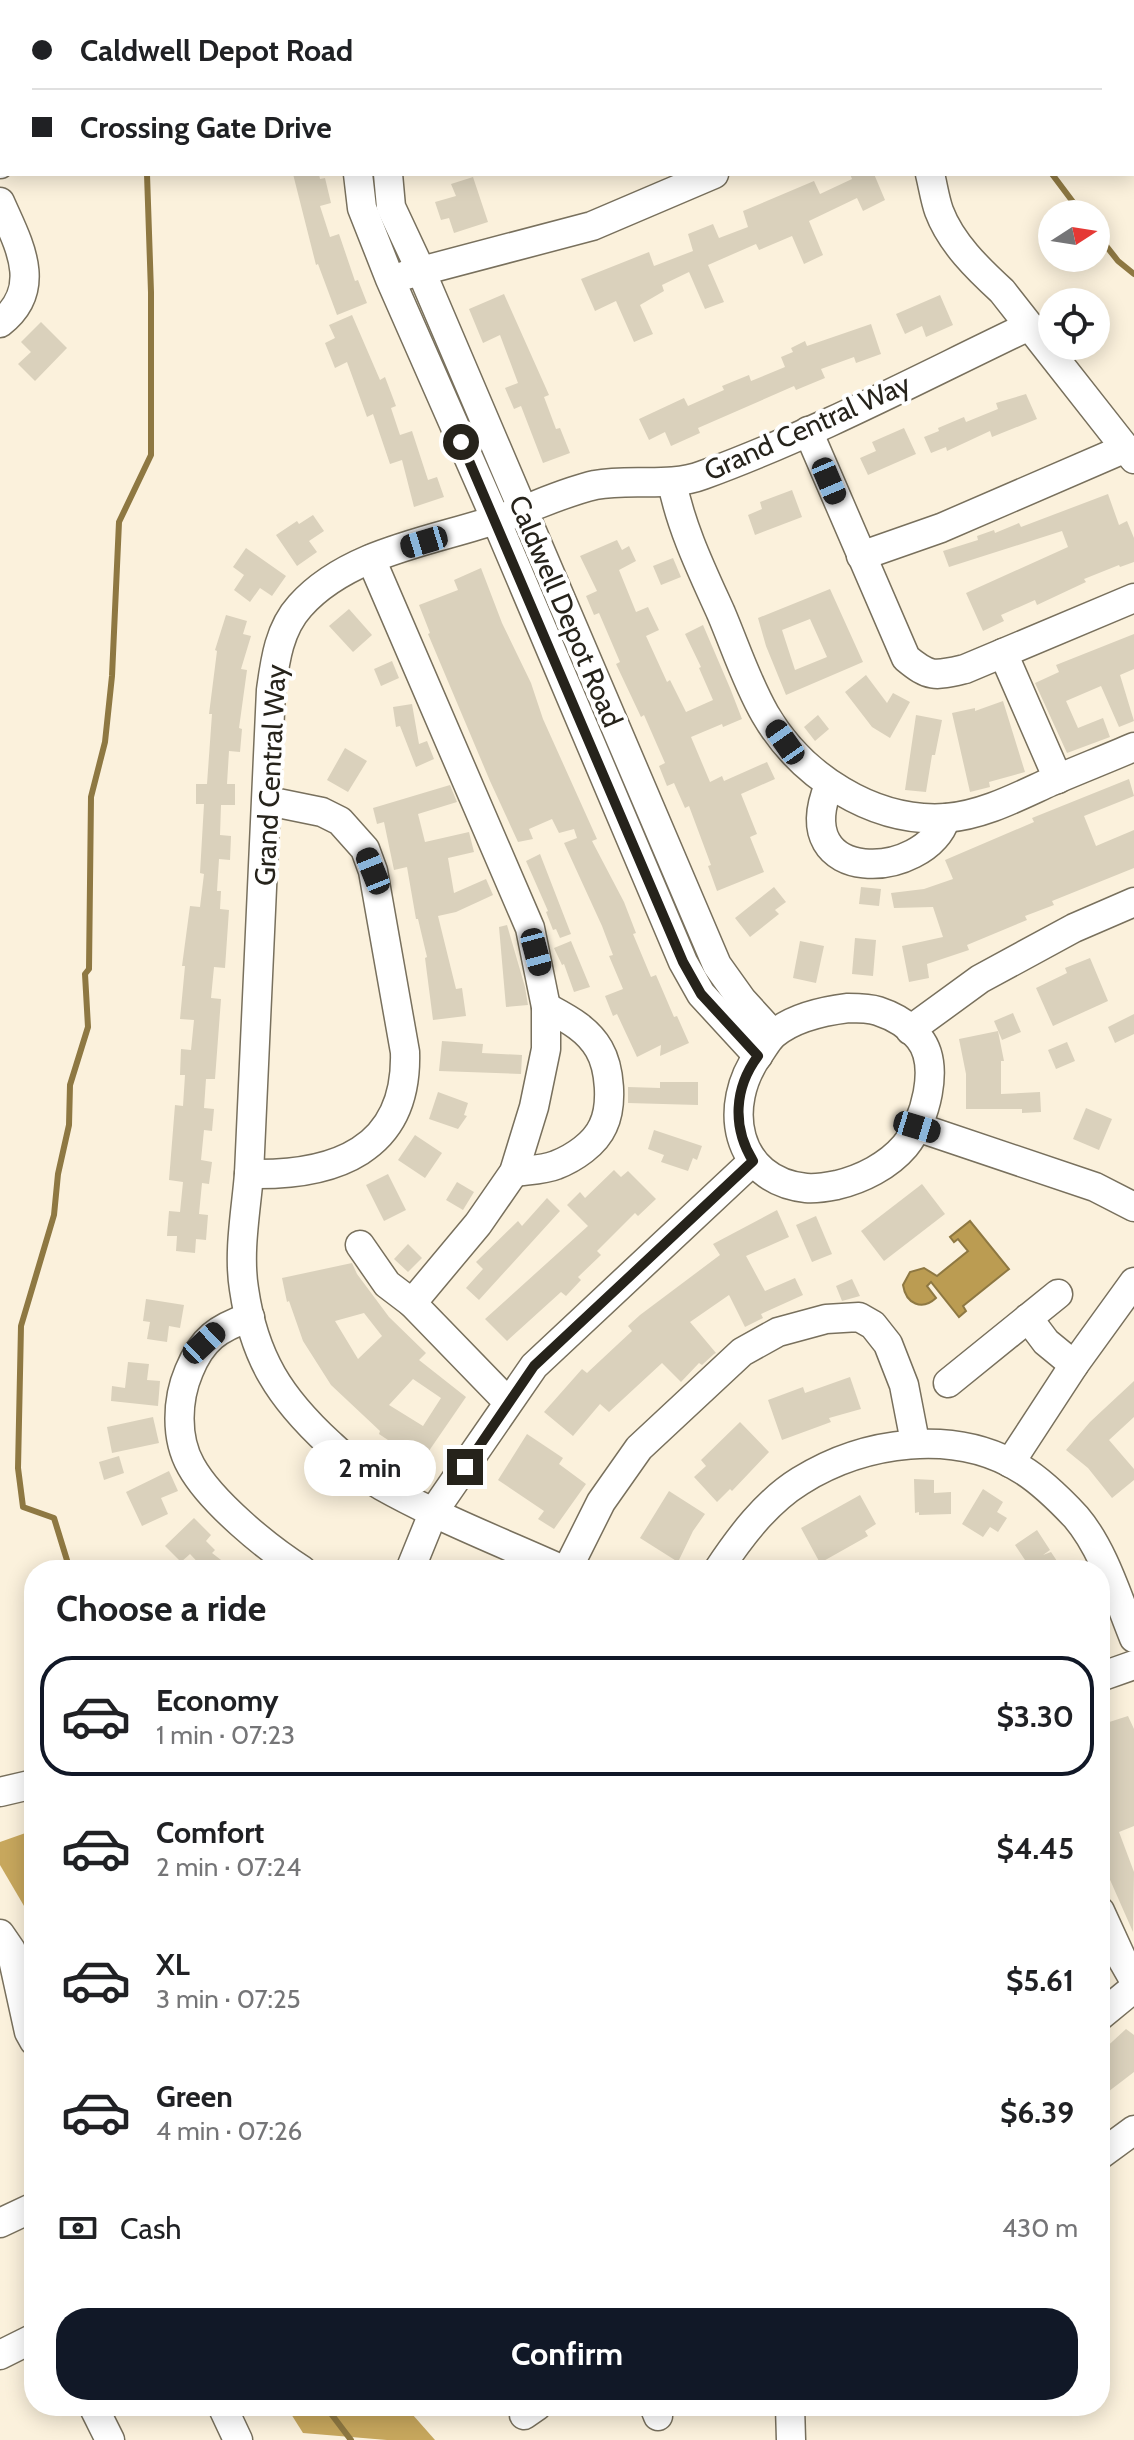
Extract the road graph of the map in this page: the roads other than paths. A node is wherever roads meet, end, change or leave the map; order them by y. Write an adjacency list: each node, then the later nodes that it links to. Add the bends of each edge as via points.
1 (358, 176): 7 (street, Caldwell Depot Road, via 362,208)
2 (388, 176): 6 (street, Caldwell Depot Road, via 391,207)
3 (704, 176): 6 (street, via 592,226)
4 (930, 176): 9 (street, via 939,212 955,240)
5 (0, 202): 8 (street, via 23,255 25,287 12,314)
6 (421, 271): 7 (street); 13 (street, Caldwell Depot Road)
7 (390, 279): 14 (street, Caldwell Depot Road)
8 (0, 323)
9 (1029, 326): 10 (street, Grand Central Way); 11 (street)
10 (808, 431): 12 (street, Grand Central Way, via 700,476); 15 (street)
11 (1130, 453): 15 (street)
12 (672, 482): 13 (street, Grand Central Way, via 594,486); 21 (street, via 694,552 764,713)
13 (523, 511): 14 (street, Grand Central Way); 27 (street, Caldwell Depot Road, via 717,965)
14 (496, 520): 16 (street, Grand Central Way); 27 (street, Caldwell Depot Road, via 683,962 701,994)
15 (861, 556): 18 (street, via 906,658 925,674 965,669)
16 (371, 559): 22 (street, Grand Central Way, via 325,584 299,606 284,630 271,690); 25 (street, via 530,928)
17 (1134, 598): 18 (street)
18 (1003, 653): 20 (street)
19 (1134, 747): 20 (street)
20 (1058, 779): 23 (street, via 980,812)
21 (829, 785): 23 (street, via 908,815); 23 (street, via 821,803 821,836 832,851 852,862 906,857 929,845)
22 (268, 801): 31 (street, Grand Central Way); 31 (street, via 322,812 340,821 365,849 381,912 405,1072 391,1114 361,1153 307,1172)
23 (946, 818)
24 (1134, 902): 26 (street, via 980,979)
25 (546, 1007): 30 (street, via 546,1049); 30 (street, via 581,1027 598,1047 608,1073 603,1126 586,1148 555,1166)
26 (910, 1030): 27 (street, via 876,1010 848,1008 799,1021); 28 (street, via 921,1040 928,1061 928,1095)
27 (766, 1045): 29 (street, via 748,1070 738,1106 739,1128)
28 (917, 1127): 29 (street, via 886,1163 849,1182 809,1189 771,1177); 32 (street, via 1095,1187)
29 (753, 1161): 41 (street, via 534,1366)
30 (514, 1172): 36 (street)
31 (249, 1174): 37 (street, Grand Central Way, via 243,1287)
32 (1134, 1207)
33 (360, 1245): 36 (street, via 387,1284)
34 (1134, 1282): 39 (street)
35 (1058, 1294): 38 (street)
36 (412, 1303): 41 (street)
37 (250, 1317): 44 (street, Grand Central Way, via 274,1382 298,1414 379,1485); 45 (street, via 217,1331 194,1359 181,1394 183,1444 190,1465 208,1489)
38 (1028, 1318): 39 (street); 40 (street)
39 (1074, 1365): 43 (street)
40 (948, 1383)
41 (508, 1402): 44 (street)
42 (915, 1442): 43 (street, via 990,1454); 48 (street, via 904,1385 888,1344 873,1325 859,1317 826,1319 778,1332 742,1352 639,1448 601,1502); 49 (street, via 877,1449 799,1482 765,1509)
43 (1010, 1463): 50 (street, via 1051,1492 1078,1520)
44 (434, 1511): 46 (street); 47 (street, Grand Central Way)
45 (286, 1560)
46 (414, 1560)
47 (543, 1560)
48 (570, 1560)
49 (726, 1560)
50 (1102, 1560)
51 (1110, 1580): 52 (street)
52 (1134, 1638)
53 (1134, 1665): 54 (street)
54 (1110, 1673)
55 (24, 1786): 56 (street)
56 (0, 1792)
57 (1110, 1931): 59 (street)
58 (0, 1934): 62 (street, via 11,1950)
59 (1134, 1980)
60 (1134, 1988): 61 (street)
61 (1110, 2008)
62 (24, 2009)
63 (1134, 2130): 64 (street)
64 (1110, 2148)
65 (24, 2212): 66 (street)
66 (0, 2223)
67 (24, 2343): 68 (street)
68 (0, 2355)
69 (98, 2416): 72 (street)
70 (227, 2416): 73 (street)
71 (790, 2416): 74 (street)
72 (110, 2440)
73 (238, 2440)
74 (791, 2440)

